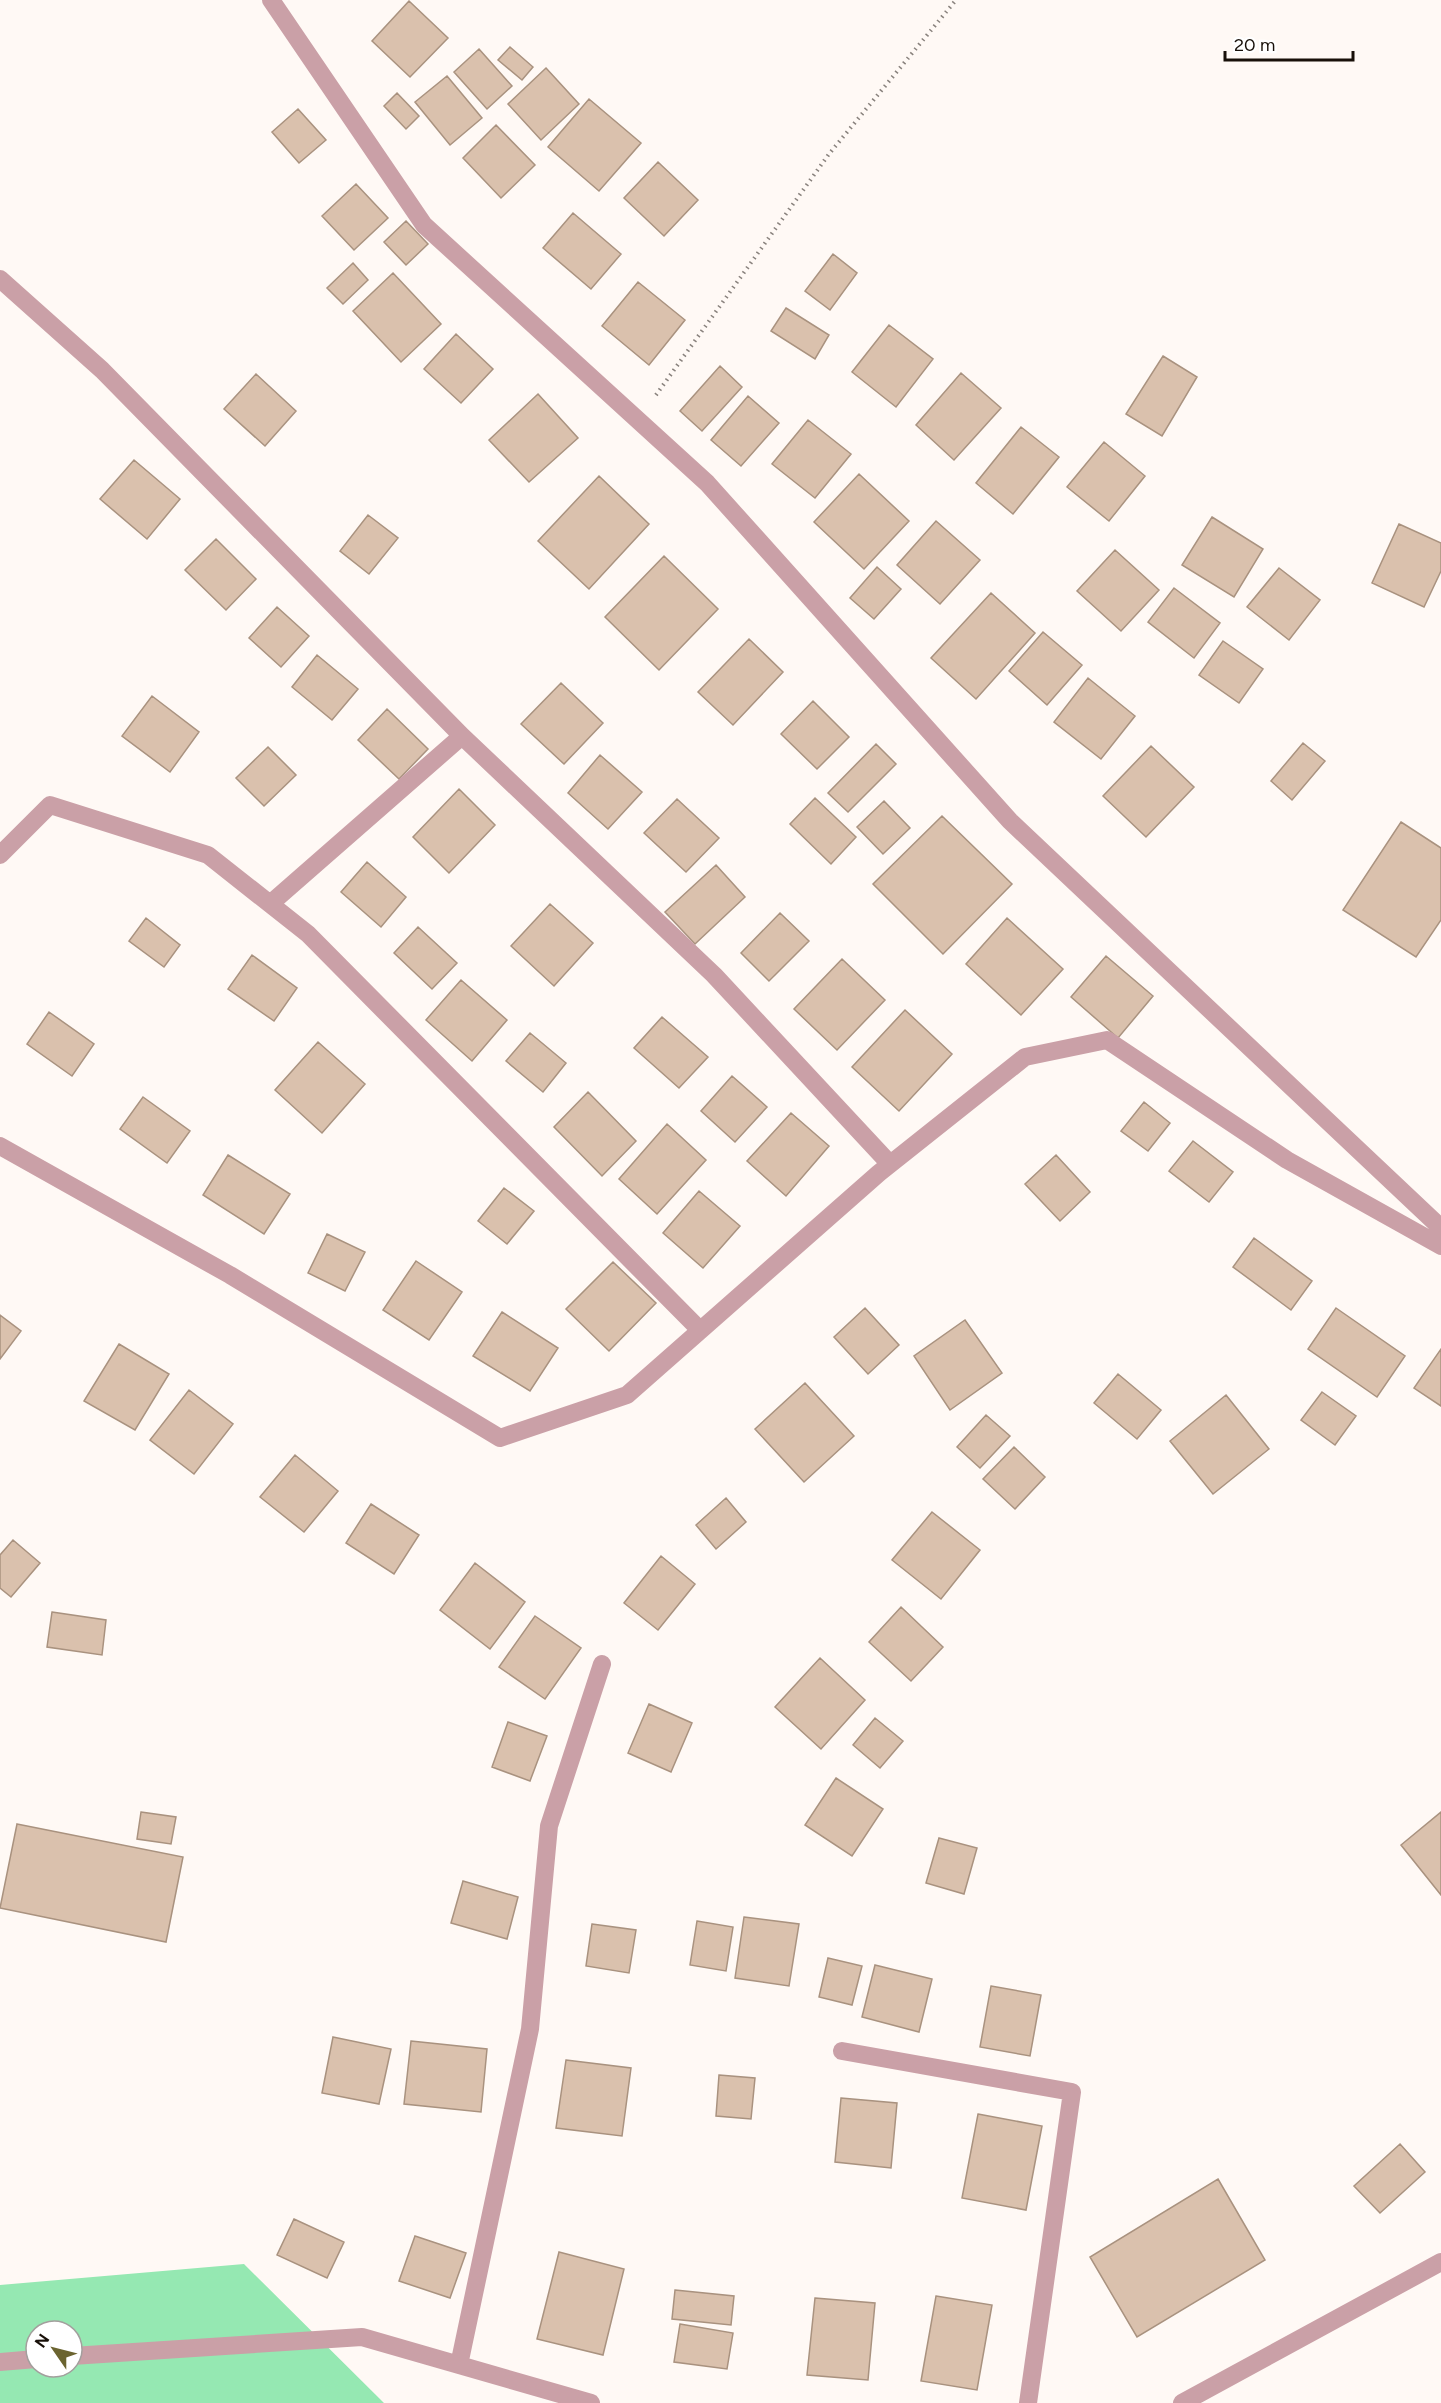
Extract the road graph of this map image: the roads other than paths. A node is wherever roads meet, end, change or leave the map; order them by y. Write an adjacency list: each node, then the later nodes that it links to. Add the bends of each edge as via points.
1 (271, 0): 8 (street, via 424,225 707,483 1010,821)
2 (0, 279): 3 (street, via 102,370)
3 (462, 736): 5 (street); 7 (street, via 714,975)
4 (0, 855): 5 (street, via 50,805 208,855)
5 (270, 904): 10 (street, via 308,934)
6 (0, 1146): 10 (street, via 230,1275 500,1438 627,1395)
7 (890, 1164): 9 (street, via 1025,1057 1107,1040 1287,1160); 10 (street)
8 (1441, 1228)
9 (1441, 1246)
10 (700, 1330)
11 (602, 1664): 17 (street, via 549,1826 530,2029)
12 (842, 2051): 19 (street, via 1072,2092)
13 (1441, 2262): 20 (street)
14 (84, 2355): 17 (street, via 362,2337)
15 (24, 2360): 16 (street)
16 (0, 2362)
17 (459, 2365): 18 (street)
18 (591, 2403)
19 (1028, 2403)
20 (1182, 2403)

